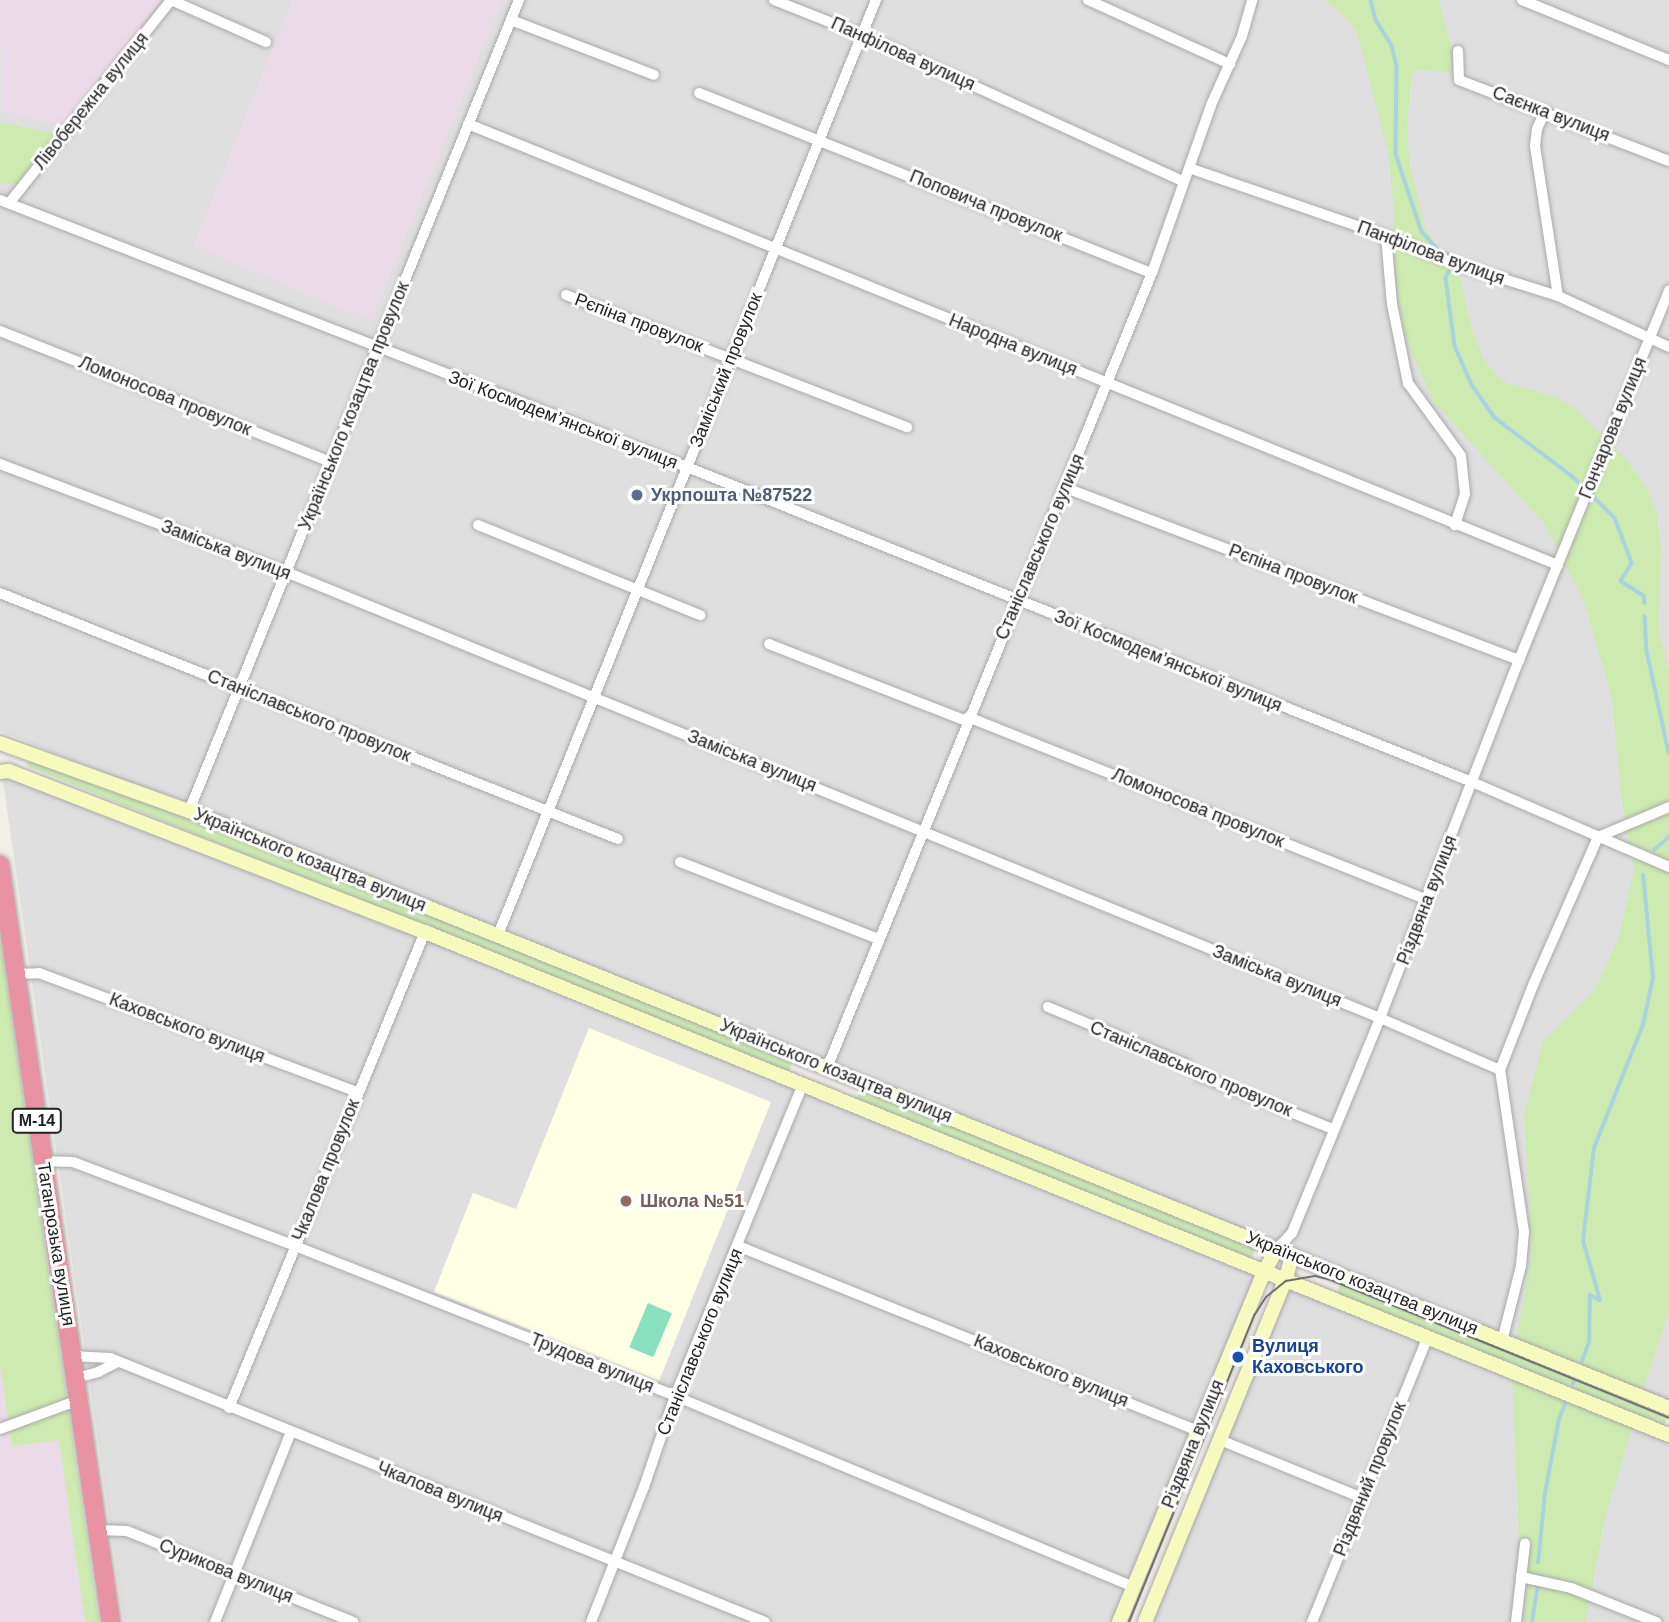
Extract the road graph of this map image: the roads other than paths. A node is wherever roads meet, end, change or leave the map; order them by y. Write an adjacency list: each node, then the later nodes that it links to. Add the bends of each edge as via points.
1 (171, 0): 10 (street); 22 (street, Лівобережна вулиця)
2 (519, 0): 8 (street, Українського козацтва провулок)
3 (774, 0): 9 (street, Панфілова вулиця)
4 (876, 0): 9 (street, Заміський провулок)
5 (1088, 0): 13 (street)
6 (1252, 0): 13 (street, Станіславського вулиця)
7 (1522, 0): 12 (street)
8 (511, 20): 14 (street); 17 (street, Українського козацтва провулок)
9 (862, 35): 18 (street, Заміський провулок); 21 (street, Панфілова вулиця)
10 (267, 41)
11 (1458, 51): 16 (street, Саєнка вулиця, via 1458,79)
12 (1669, 60)
13 (1230, 64): 20 (street, Станіславського вулиця)
14 (654, 75)
15 (699, 93): 18 (street, Поповича провулок)
16 (1545, 111): 19 (street, Саєнка вулиця); 28 (street, via 1535,146)
17 (468, 124): 24 (street, Народна вулиця); 32 (street, Українського козацтва провулок)
18 (820, 138): 24 (street, Заміський провулок); 25 (street, Поповича провулок)
19 (1669, 160)
20 (1189, 169): 21 (street, Станіславського вулиця); 23 (street, Панфілова вулиця)
21 (1183, 181): 25 (street, Станіславського вулиця)
22 (5, 201): 32 (street, Зої Космодем’янської вулиця)
23 (1387, 236): 28 (street, Панфілова вулиця, via 1450,262); 41 (street, via 1392,304 1408,383 1461,456 1465,494)
24 (775, 250): 33 (street, Заміський провулок); 34 (street, Народна вулиця)
25 (1152, 273): 34 (street, Станіславського вулиця)
26 (1669, 290): 30 (street, Гончарова вулиця)
27 (566, 295): 33 (street, Рєпіна провулок)
28 (1558, 296): 30 (street, Панфілова вулиця)
29 (0, 331): 36 (street, Ломоносова провулок)
30 (1650, 339): 31 (street, Панфілова вулиця); 42 (street, Гончарова вулиця)
31 (1669, 347)
32 (377, 348): 36 (street, Українського козацтва провулок); 38 (street, Зої Космодем’янської вулиця)
33 (731, 358): 35 (street, Рєпіна провулок); 38 (street, Заміський провулок)
34 (1107, 384): 39 (street, Станіславського вулиця); 41 (street, Народна вулиця)
35 (907, 427)
36 (331, 462): 43 (street, Українського козацтва провулок)
37 (0, 464): 43 (street, Заміська вулиця)
38 (687, 467): 44 (street, Заміський провулок); 46 (street, Зої Космодем’янської вулиця)
39 (1066, 488): 46 (street, Станіславського вулиця); 49 (street, Рєпіна провулок)
40 (478, 525): 44 (street)
41 (1455, 525): 42 (street, Народна вулиця)
42 (1558, 565): 49 (street, Різдвяна вулиця)
43 (286, 572): 50 (street, Українського козацтва провулок); 51 (street, Заміська вулиця)
44 (638, 589): 47 (street); 51 (street, Заміський провулок)
45 (0, 593): 50 (street, Станіславського провулок)
46 (1017, 602): 52 (street, Станіславського вулиця); 55 (street, Зої Космодем’янської вулиця)
47 (700, 615)
48 (769, 644): 52 (street, Ломоносова провулок)
49 (1519, 660): 55 (street, Різдвяна вулиця)
50 (239, 688): 57 (street, Українського козацтва провулок); 58 (street, Станіславського провулок)
51 (594, 697): 58 (street, Заміський провулок); 59 (street, Заміська вулиця)
52 (967, 719): 59 (street, Станіславського вулиця); 65 (street, Ломоносова провулок)
53 (0, 743): 57 (street, Українського козацтва вулиця)
54 (0, 772): 66 (street, Українського козацтва вулиця, via 9,771)
55 (1472, 782): 60 (street, Зої Космодем’янської вулиця); 65 (street, Різдвяна вулиця)
56 (1666, 808): 60 (street)
57 (189, 811): 67 (street, Українського козацтва вулиця)
58 (548, 811): 61 (street, Станіславського провулок); 67 (street, Заміський провулок)
59 (922, 831): 68 (street, Станіславського вулиця); 71 (street, Заміська вулиця)
60 (1598, 837): 64 (street, Зої Космодем’янської вулиця); 74 (street)
61 (618, 839)
62 (680, 862): 68 (street)
63 (0, 865): 69 (highway, Таганрозька вулиця / М-14)
64 (1669, 867)
65 (1428, 900): 71 (street, Різдвяна вулиця)
66 (425, 932): 75 (street, Українського козацтва вулиця); 77 (street, Чкалова провулок)
67 (498, 935): 72 (street, Українського козацтва вулиця)
68 (879, 939): 73 (street, Станіславського вулиця)
69 (16, 974): 77 (street, Каховського вулиця, via 40,973); 79 (highway, Таганрозька вулиця / М-14)
70 (1048, 1007): 78 (street, Станіславського провулок)
71 (1380, 1018): 74 (street, Заміська вулиця); 78 (street, Різдвяна вулиця)
72 (813, 1062): 73 (street, Українського козацтва вулиця); 75 (street, Станіславського вулиця)
73 (827, 1068): 76 (street, Станіславського вулиця); 83 (street, Українського козацтва вулиця)
74 (1500, 1070): 88 (street, via 1524,1232 1521,1266)
75 (803, 1084): 76 (street, Українського козацтва вулиця); 82 (street, Станіславського вулиця)
76 (818, 1090): 85 (street, Українського козацтва вулиця)
77 (357, 1093): 81 (street, Чкалова провулок)
78 (1334, 1129): 80 (street, Різдвяна вулиця)
79 (43, 1161): 81 (street, Трудова вулиця, via 73,1162); 89 (highway, Таганрозька вулиця / М-14)
80 (1292, 1233): 83 (street, Різдвяна вулиця); 84 (street, Різдвяна вулиця)
81 (295, 1246): 92 (street, Трудова вулиця); 94 (street, Чкалова провулок)
82 (738, 1246): 92 (street, Станіславського вулиця); 97 (street, Каховського вулиця)
83 (1278, 1249): 84 (street, Українського козацтва вулиця); 85 (street, Різдвяна вулиця)
84 (1292, 1255): 86 (street, Різдвяна вулиця); 88 (street, Українського козацтва вулиця)
85 (1265, 1270): 86 (street, Українського козацтва вулиця); 97 (street, Різдвяна вулиця)
86 (1286, 1279): 87 (street, Українського козацтва вулиця); 100 (street, Різдвяна вулиця)
87 (1428, 1337): 99 (street, Українського козацтва вулиця); 101 (street, Різдвяний провулок)
88 (1502, 1340): 95 (street, Українського козацтва вулиця)
89 (72, 1356): 90 (street, Чкалова вулиця, via 107,1357); 91 (highway, Таганрозька вулиця / М-14)
90 (116, 1363): 91 (street); 94 (street, Чкалова вулиця)
91 (76, 1378): 93 (highway, Таганрозька вулиця / М-14)
92 (675, 1396): 104 (street, Станіславського вулиця); 107 (street, Трудова вулиця)
93 (79, 1400): 96 (street); 102 (highway, Таганрозька вулиця / М-14)
94 (229, 1408): 98 (street, Чкалова вулиця)
95 (1669, 1408)
96 (0, 1429)
97 (1198, 1431): 100 (street, Каховського вулиця); 107 (street, Різдвяна вулиця)
98 (291, 1432): 104 (street, Чкалова вулиця); 105 (street)
99 (1669, 1435)
100 (1220, 1440): 101 (street, Каховського вулиця); 114 (street, Різдвяна вулиця)
101 (1362, 1498): 115 (street, Різдвяний провулок)
102 (98, 1530): 105 (street, Сурикова вулиця, via 127,1531); 108 (highway, Таганрозька вулиця / М-14)
103 (1525, 1544): 106 (street)
104 (613, 1561): 111 (street, Станіславського вулиця); 112 (street, Чкалова вулиця)
105 (234, 1574): 109 (street); 110 (street, Сурикова вулиця)
106 (1521, 1577): 116 (street); 117 (street, via 1571,1588)
107 (1133, 1587): 113 (street, Різдвяна вулиця)
108 (111, 1622)
109 (215, 1622)
110 (353, 1622)
111 (591, 1622)
112 (765, 1622)
113 (1119, 1622)
114 (1145, 1622)
115 (1312, 1622)
116 (1516, 1622)
117 (1656, 1622)

